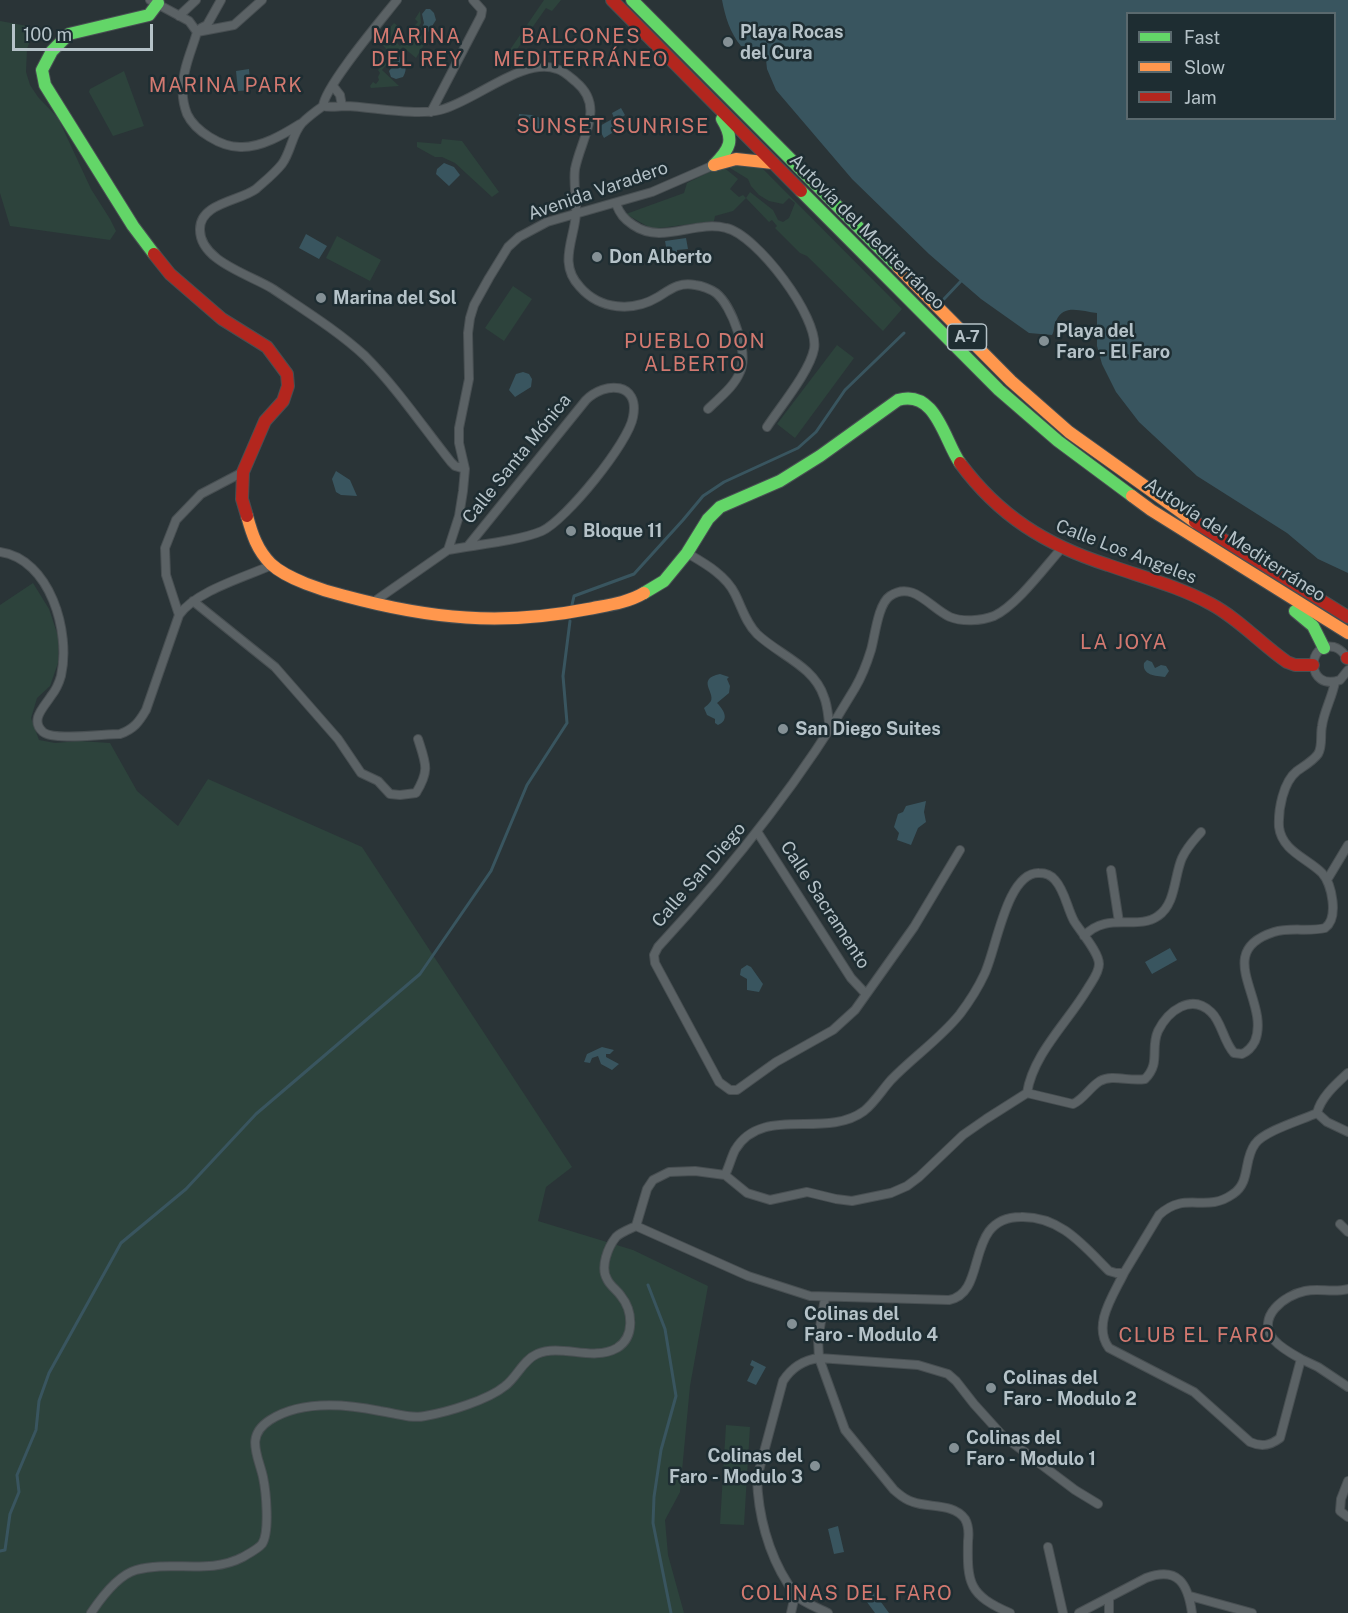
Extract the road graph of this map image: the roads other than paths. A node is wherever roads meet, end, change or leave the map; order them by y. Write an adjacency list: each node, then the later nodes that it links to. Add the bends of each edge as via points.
1 (196, 0): 9 (street)
2 (221, 0): 10 (street, via 207,25)
3 (262, 0): 10 (street, via 234,25)
4 (397, 0): 11 (street)
5 (473, 0): 15 (street, via 482,10 481,16)
6 (612, 0): 12 (main road, Autovía del Mediterráneo / A-7)
7 (632, 0): 35 (main road, Autovía del Mediterráneo / A-7, via 1011,381 1069,432 1214,535)
8 (154, 2): 9 (street); 24 (main road, Calle Los Angeles, via 149,15 69,34 52,51 42,70 45,85 133,226 170,274 222,319 267,347 287,374 283,401 266,422)
9 (179, 15): 10 (street)
10 (197, 33): 16 (street, via 183,85 186,112 197,127 218,141 241,148 281,136)
11 (333, 86): 13 (street); 14 (street)
12 (706, 97): 17 (main road, Autovía del Mediterráneo / A-7); 18 (main road, via 730,138 726,151)
13 (323, 106): 14 (street); 16 (street)
14 (342, 106): 15 (street)
15 (431, 112): 20 (street, via 452,106 528,69 545,66 566,74 583,88 592,106 575,171)
16 (300, 124): 23 (street, via 290,151 276,171 247,195 206,213 200,226 203,243 218,260 273,289 356,349 454,466)
17 (773, 163): 18 (main road, via 736,159); 25 (main road, Autovía del Mediterráneo / A-7, via 999,390 1058,441)
18 (714, 165): 19 (street, Avenida Varadero)
19 (616, 204): 20 (street, Avenida Varadero); 22 (street, via 625,219 647,233 714,227 734,230 765,258 796,297 813,332 815,346 812,359)
20 (576, 214): 21 (street, via 568,265 573,279 592,297 613,306 629,307 683,284 706,288 724,301 738,332 744,362 733,384); 23 (street, Avenida Varadero, via 546,222 514,241 497,262 474,305 468,333 469,379 459,428)
21 (708, 409)
22 (766, 427)
23 (465, 469): 28 (street, Avenida Varadero, via 459,516)
24 (243, 472): 31 (main road, Calle Los Angeles, via 242,499 248,523 255,543); 34 (street, via 201,494 176,520 165,548 166,575)
25 (1151, 510): 36 (main road, Autovía del Mediterráneo / A-7); 37 (main road, via 1186,543 1309,620)
26 (468, 546): 26 (street, Calle Santa Mónica, via 531,534 555,521 588,488 628,431 634,408 627,392 621,388 594,391); 28 (street, Calle Santa Mónica)
27 (1061, 549): 30 (main road, Calle Los Angeles, via 1007,515 955,456 929,406 908,398 898,399 780,481 720,507); 39 (main road, Calle Los Angeles, via 1160,581 1212,604 1287,662); 42 (street, Calle San Diego, via 1019,596 994,615 976,620 950,617 909,591 889,596 881,607 864,671)
28 (448, 550): 33 (street)
29 (0, 552): 34 (street, via 24,560 35,570 62,627 61,676 42,706 38,722 39,728 51,736 120,734 138,724)
30 (687, 553): 33 (main road, Calle Los Angeles, via 664,581 631,602 562,614 458,618); 42 (street, via 714,569 734,591 757,634 818,684)
31 (272, 565): 32 (street); 33 (main road, Calle Los Angeles, via 326,591)
32 (193, 601): 34 (street); 43 (street, via 275,668 338,739 360,773 378,781 390,794 416,793 423,781 427,767)
33 (372, 603)
34 (179, 615)
35 (1348, 617)
36 (1348, 633)
37 (1324, 648): 38 (street, via 1335,647); 39 (street)
38 (1348, 659)
39 (1313, 665): 41 (street, via 1320,679)
40 (1348, 670): 41 (street)
41 (1335, 682): 49 (street, via 1322,726 1320,751 1287,783 1280,818 1286,843)
42 (830, 729): 45 (street, Calle San Diego)
43 (418, 739)
44 (1201, 831): 50 (street, via 1182,859 1163,912 1149,920)
45 (758, 833): 52 (street, Calle Sacramento, via 851,978); 52 (street, Calle San Diego, via 654,955 719,1082 730,1090 738,1090 776,1062 833,1030)
46 (1348, 845): 49 (street)
47 (960, 850): 52 (street, Calle San Diego, via 914,927)
48 (1111, 870): 50 (street)
49 (1327, 880): 54 (street, via 1334,914 1329,926 1274,932 1254,943 1245,954 1244,970 1258,1023 1256,1038 1246,1052 1238,1054 1231,1050 1212,1012 1203,1006 1185,1004 1159,1030 1154,1067 1145,1079 1114,1078 1100,1082 1073,1104)
50 (1119, 922): 51 (street, via 1098,925)
51 (1084, 936): 54 (street, via 1097,956 1097,972 1045,1049 1029,1079); 57 (street, via 1056,880 1043,873 1027,875 1005,912 984,975 960,1014 864,1111 834,1124 767,1126 750,1134 736,1149)
52 (866, 994)
53 (1348, 1073): 55 (street, via 1327,1095)
54 (1027, 1093): 57 (street, via 963,1135 913,1182 891,1193 852,1201 807,1192 770,1200 747,1193)
55 (1317, 1113): 56 (street); 61 (street, via 1257,1142 1249,1155 1246,1177 1235,1193 1213,1203 1183,1202 1167,1208)
56 (1348, 1132)
57 (725, 1175): 59 (street, via 682,1171 653,1180)
58 (1340, 1224): 60 (street)
59 (636, 1227): 63 (street, via 748,1276); 74 (street, via 617,1236 606,1257 607,1281 628,1307 630,1318 626,1340 618,1347 608,1352 547,1350 535,1354 504,1387 424,1417 334,1406 288,1412 270,1420 260,1429 255,1443 266,1504 266,1533 261,1545 223,1566 134,1570 117,1582)
60 (1348, 1232)
61 (1124, 1273): 63 (street, via 1108,1271 1071,1233 1057,1225 1043,1219 1013,1217 991,1227 968,1286 957,1299); 65 (street, via 1103,1320 1103,1340 1117,1354 1194,1392 1250,1442 1273,1444 1280,1438)
62 (1348, 1289): 65 (street, via 1308,1290 1289,1296 1274,1308 1269,1317 1270,1335)
63 (825, 1298): 64 (street)
64 (819, 1358): 68 (street, via 918,1365 948,1374 1002,1435); 71 (street, via 798,1365 783,1381 757,1478 772,1555); 77 (street, via 852,1440 902,1497 962,1515 969,1530 969,1580 986,1601)
65 (1301, 1359): 66 (street)
66 (1348, 1387)
67 (1348, 1481): 69 (street, via 1340,1505 1340,1511)
68 (1098, 1504)
69 (1348, 1518)
70 (1048, 1547): 78 (street)
71 (795, 1595): 75 (street); 76 (street)
72 (1190, 1596): 73 (street, via 1180,1581 1164,1574 1146,1578); 81 (street); 82 (street)
73 (1109, 1598): 79 (street); 80 (street)
74 (91, 1613)
75 (791, 1613)
76 (828, 1613)
77 (1010, 1613)
78 (1063, 1613)
79 (1079, 1613)
80 (1109, 1613)
81 (1192, 1613)
82 (1252, 1613)

